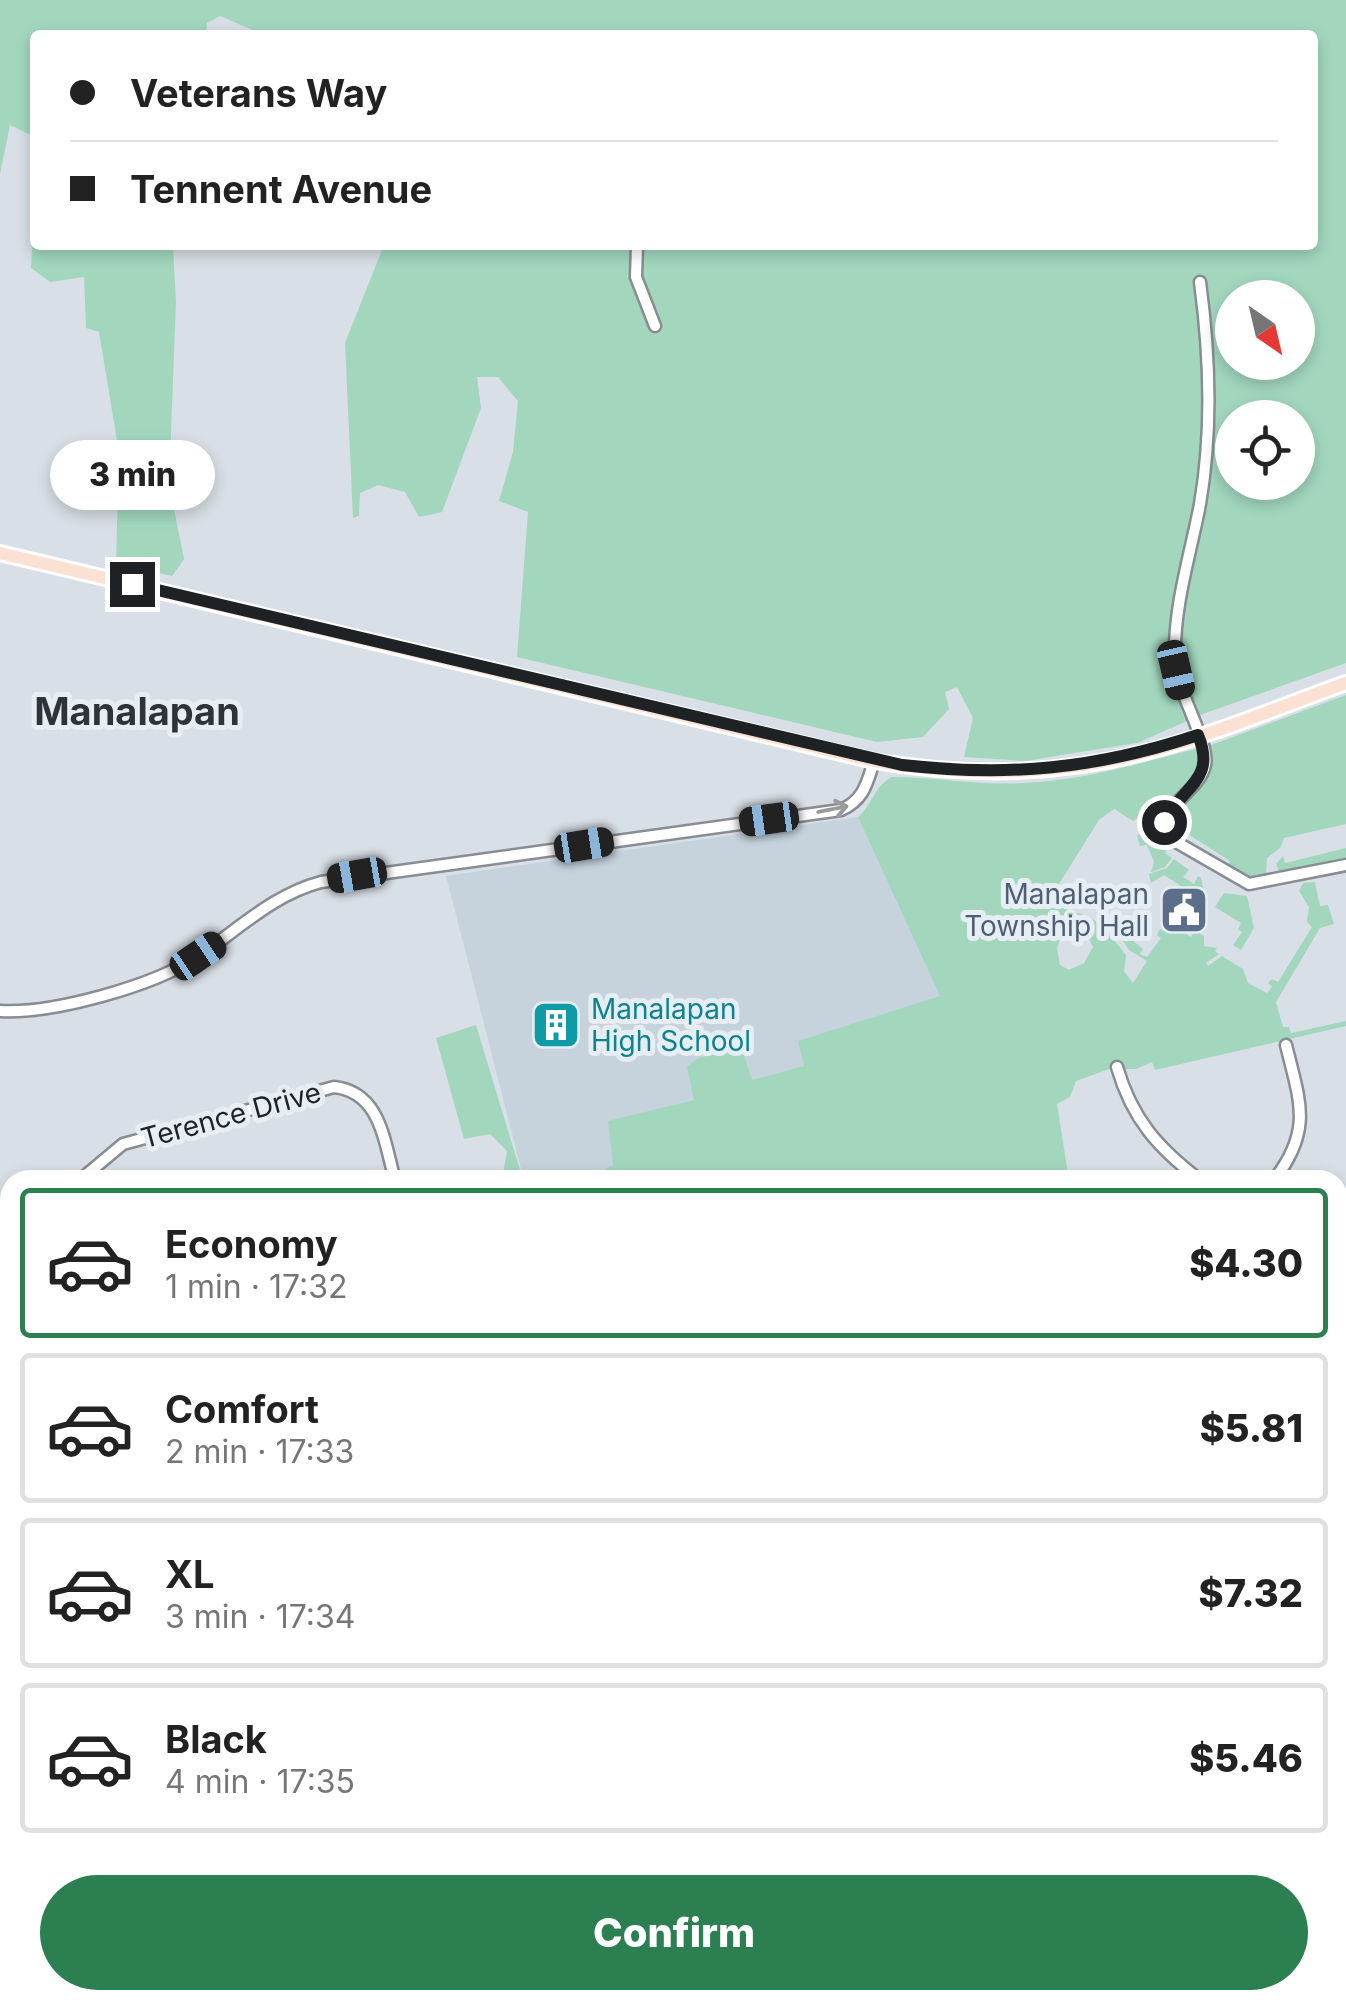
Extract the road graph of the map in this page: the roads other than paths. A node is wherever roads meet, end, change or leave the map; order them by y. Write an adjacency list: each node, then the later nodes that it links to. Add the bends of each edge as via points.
1 (637, 250): 3 (street, via 636,277)
2 (1200, 282): 6 (street, via 1208,443 1178,604 1175,662)
3 (655, 326)
4 (0, 552): 7 (main road)
5 (1346, 683): 6 (main road)
6 (1198, 735): 7 (main road, via 1112,760 1033,771); 8 (street, via 1205,767 1166,817 1169,838 1249,884)
7 (874, 760): 9 (street, one-way to 7, via 40,1010 162,976 276,900 320,882 841,810 863,793)
8 (1346, 865)
9 (0, 1011)
10 (1286, 1045): 15 (street, via 1302,1114 1295,1148)
11 (1117, 1067): 14 (street, via 1140,1124)
12 (92, 1170): 13 (street, Terence Drive, via 123,1144 334,1087 370,1104)
13 (392, 1170)
14 (1188, 1170)
15 (1281, 1170)

